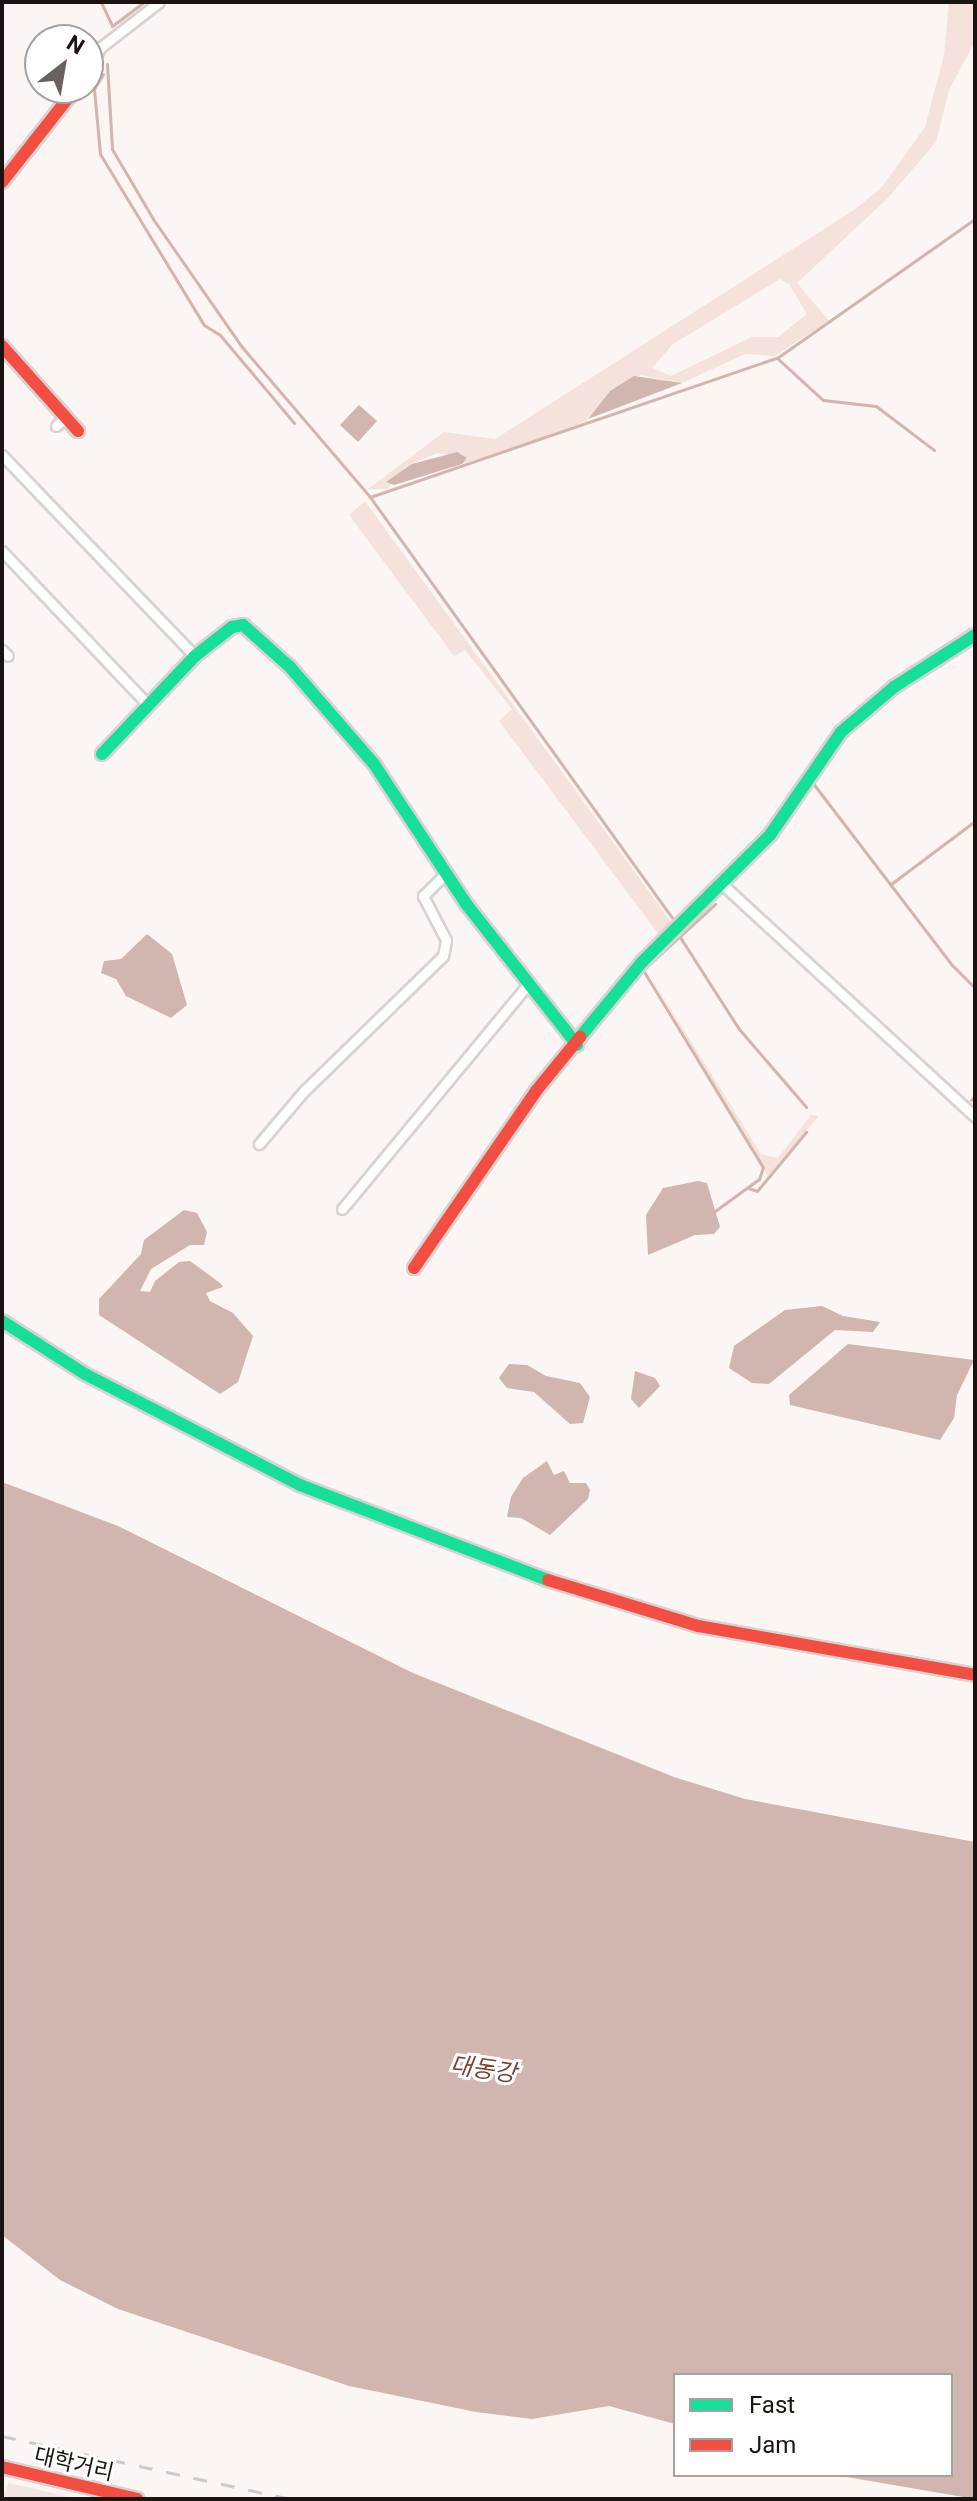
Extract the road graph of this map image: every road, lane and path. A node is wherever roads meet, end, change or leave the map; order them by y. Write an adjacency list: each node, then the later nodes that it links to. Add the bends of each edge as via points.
1 (159, 2): 2 (street)
2 (104, 45)
3 (63, 104): 4 (street)
4 (2, 182)
5 (2, 346): 6 (street, via 61,421)
6 (78, 431)
7 (2, 455): 10 (street)
8 (2, 551): 11 (street)
9 (975, 635): 14 (street, via 894,687 841,732 770,835)
10 (195, 656): 11 (street); 13 (street, via 232,627 243,625 253,631 374,764)
11 (146, 703): 12 (street)
12 (102, 754)
13 (446, 873): 15 (street); 18 (street, via 423,896 446,940 443,956 304,1091)
14 (722, 884): 16 (street, via 642,962); 17 (street)
15 (527, 985): 16 (street); 19 (street)
16 (577, 1045): 20 (street, via 494,1148)
17 (975, 1117)
18 (259, 1144)
19 (342, 1209)
20 (414, 1268)
21 (2, 1321): 22 (street, via 85,1374 300,1485 573,1590 698,1626)
22 (975, 1675)
23 (2, 2467): 24 (street, 대학거리)
24 (137, 2499)

